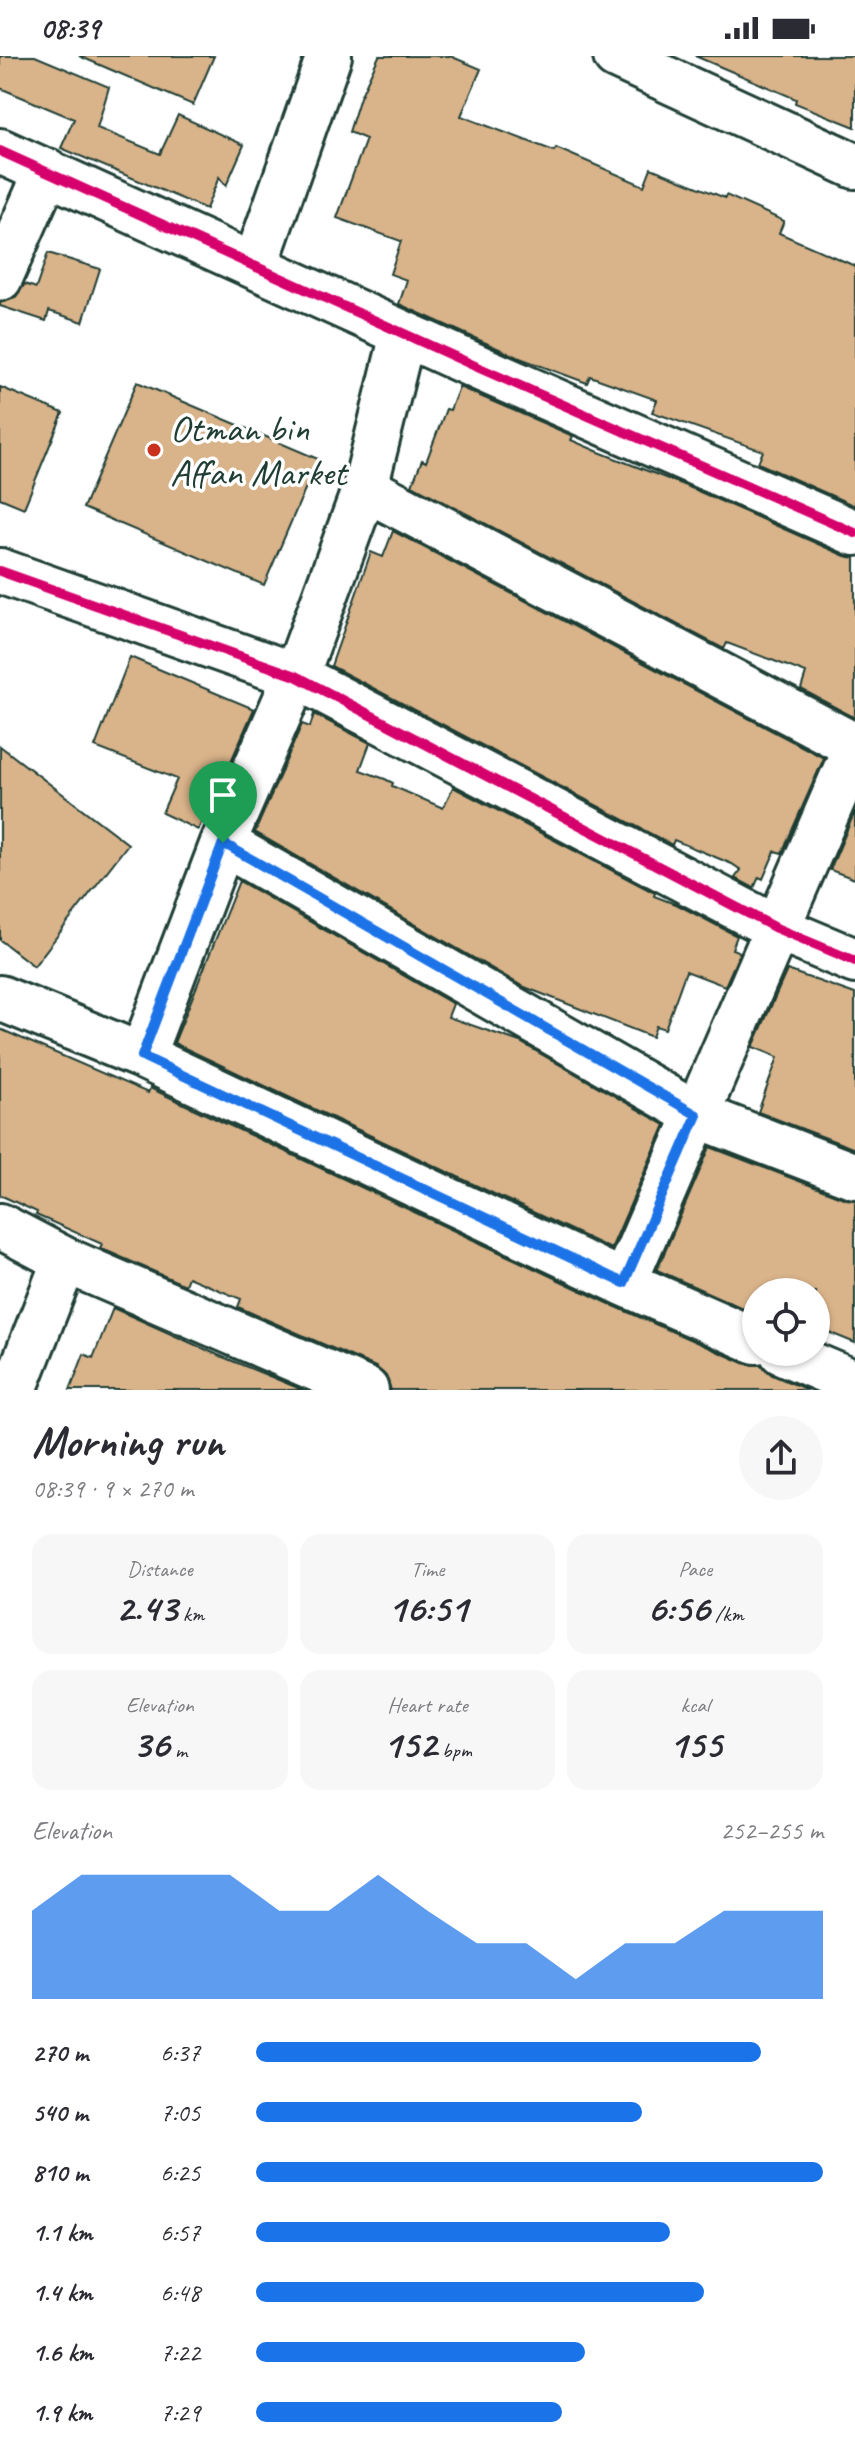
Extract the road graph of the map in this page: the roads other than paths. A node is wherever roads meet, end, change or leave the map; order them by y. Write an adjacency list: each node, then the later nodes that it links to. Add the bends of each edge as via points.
1 (616, 56): 4 (street)
2 (324, 58): 6 (street)
3 (0, 151): 5 (street)
4 (855, 166)
5 (47, 171): 6 (street); 7 (street)
6 (255, 266): 8 (street)
7 (0, 278)
8 (403, 334): 9 (street); 10 (street)
9 (365, 488): 12 (street); 13 (street)
10 (855, 533)
11 (0, 571): 12 (street)
12 (296, 676): 14 (street); 15 (street)
13 (855, 747): 15 (street)
14 (223, 843): 18 (street); 19 (street)
15 (776, 928): 16 (street); 19 (street)
16 (855, 961)
17 (0, 998): 18 (street)
18 (142, 1056): 23 (street)
19 (697, 1115): 20 (street); 23 (street)
20 (855, 1176)
21 (0, 1226): 22 (street)
22 (65, 1260): 27 (street); 28 (street)
23 (624, 1283): 24 (street)
24 (742, 1335)
25 (815, 1366): 26 (street)
26 (855, 1383)
27 (14, 1390)
28 (366, 1390)

